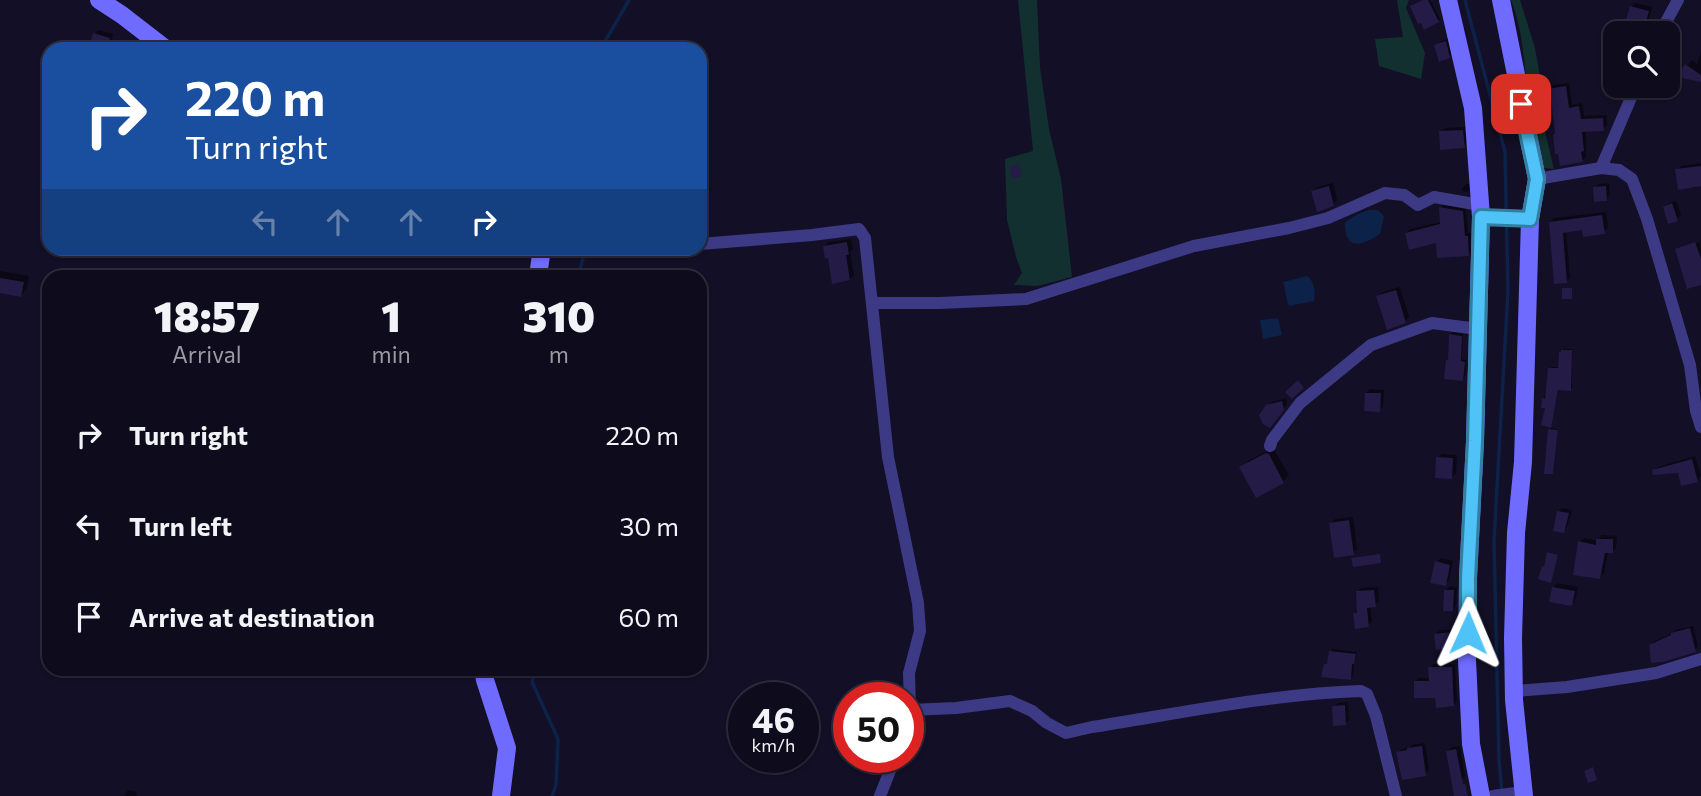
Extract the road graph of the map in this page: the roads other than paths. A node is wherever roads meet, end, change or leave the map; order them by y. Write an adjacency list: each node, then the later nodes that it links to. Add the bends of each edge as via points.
1 (99, 0): 6 (main road)
2 (1448, 0): 10 (main road, via 1473,108)
3 (1501, 0): 9 (main road)
4 (1678, 0): 5 (street)
5 (1667, 21)
6 (157, 42)
7 (1631, 98): 8 (street)
8 (1601, 168): 9 (street); 15 (street, via 1619,170 1632,179 1690,365)
9 (1537, 179): 11 (main road)
10 (1481, 211): 11 (street); 13 (street, via 1434,197 1418,205 1404,195 1385,193 1328,218 1194,246 1026,299); 14 (main road)
11 (1530, 219): 20 (main road, via 1514,595)
12 (707, 243): 13 (street, via 859,229 865,238)
13 (872, 303): 19 (street, via 888,457 919,603 920,631)
14 (1478, 328): 16 (street, via 1432,323 1371,345 1300,402); 27 (main road, via 1467,660 1471,744)
15 (1701, 427)
16 (1270, 446)
17 (1701, 659): 20 (street, via 1656,673)
18 (484, 676): 24 (main road, via 507,748)
19 (909, 682)
20 (1515, 691): 23 (main road)
21 (924, 711): 26 (street, via 1010,701 1066,733 1276,697 1361,691 1367,694 1376,716)
22 (889, 773): 25 (street)
23 (1524, 794): 28 (street)
24 (501, 796)
25 (880, 796)
26 (1396, 796)
27 (1481, 796)
28 (1493, 796)

